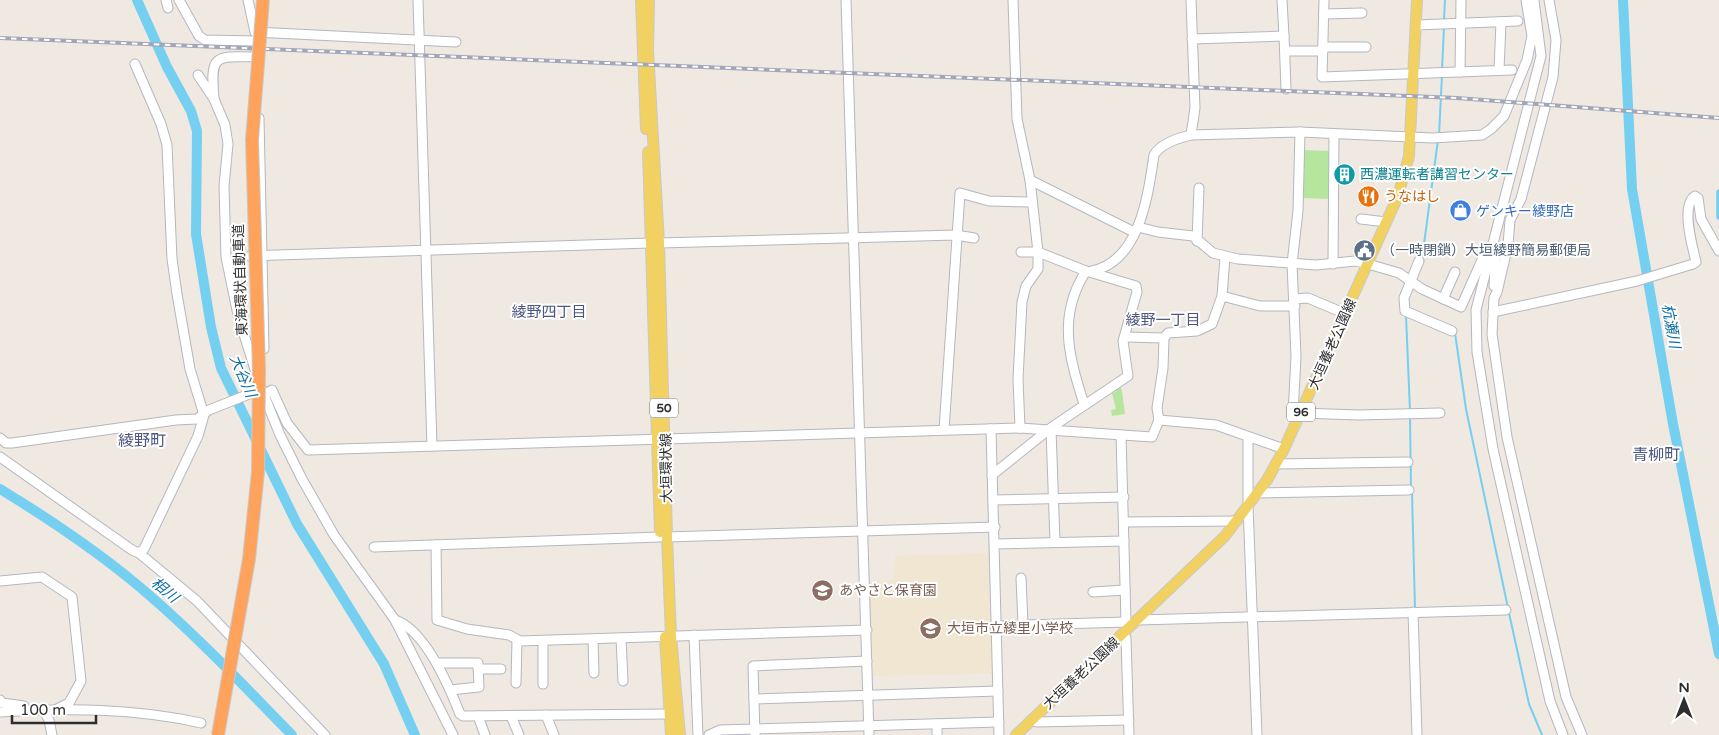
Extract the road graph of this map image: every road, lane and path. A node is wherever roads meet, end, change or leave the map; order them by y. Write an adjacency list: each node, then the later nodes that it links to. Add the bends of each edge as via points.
1 (179, 0): 23 (street, via 199,36 205,40)
2 (248, 0): 23 (street)
3 (263, 0): 168 (highway, 東海環状自動車道, bridge, via 252,140 259,370 258,472 249,559)
4 (418, 0): 25 (street)
5 (647, 0): 43 (main road, 大垣環状線 / 50); 43 (main road, via 656,85)
6 (846, 0): 52 (street)
7 (1013, 0): 44 (street, via 1017,119)
8 (1191, 0): 24 (street)
9 (1282, 0): 22 (street)
10 (1324, 0): 17 (street)
11 (1417, 0): 21 (main road, 大垣養老公園線 / 96)
12 (1461, 0): 20 (street)
13 (1526, 0): 42 (street, via 1532,36 1530,51 1508,109 1499,122 1482,135)
14 (1534, 0): 53 (street, via 1541,56)
15 (1549, 0): 72 (street, via 1556,40 1553,77 1521,199 1510,220 1508,245)
16 (1362, 13): 17 (street)
17 (1324, 14): 28 (street)
18 (1518, 21): 19 (street)
19 (1501, 22): 20 (street); 32 (street)
20 (1461, 23): 21 (street); 34 (street)
21 (1416, 25): 35 (main road, 大垣養老公園線 / 96)
22 (1284, 36): 24 (street); 29 (street)
23 (255, 37): 25 (street); 30 (street)
24 (1192, 39): 41 (street, via 1195,108)
25 (420, 40): 26 (street); 58 (street)
26 (456, 42)
27 (1366, 47): 28 (street)
28 (1323, 49): 29 (street); 35 (street, via 1322,77)
29 (1285, 51): 37 (street)
30 (256, 58): 38 (street, via 219,58 212,73); 62 (street, via 260,72)
31 (135, 64): 82 (street, via 167,145 172,259 177,294 190,369)
32 (1499, 70): 33 (street); 34 (street)
33 (1512, 70)
34 (1460, 72): 35 (street)
35 (1413, 74): 42 (main road, 大垣養老公園線 / 96)
36 (198, 75): 38 (street)
37 (1286, 89)
38 (214, 98): 80 (street, via 228,144 224,186 230,285)
39 (1300, 132): 40 (street); 41 (street); 65 (street, via 1298,211)
40 (1334, 134): 42 (street); 66 (street)
41 (1191, 135): 50 (street, via 1156,150)
42 (1411, 137): 49 (main road, 大垣養老公園線 / 96, via 1406,173)
43 (652, 145): 56 (main road, 大垣環状線 / 50)
44 (1030, 180): 46 (street); 50 (street)
45 (1199, 188): 55 (street)
46 (1031, 202): 51 (street, via 989,200 960,193); 60 (street)
47 (1493, 216): 53 (street)
48 (1360, 218): 49 (street)
49 (1386, 222): 67 (main road, 大垣養老公園線 / 96)
50 (1136, 229): 55 (street, via 1182,233 1193,236); 68 (street, via 1119,257 1107,266)
51 (956, 235): 52 (street); 54 (street); 89 (street)
52 (853, 237): 56 (street); 91 (street)
53 (1493, 237): 72 (street, via 1496,245); 73 (street, via 1461,307); 182 (street, via 1476,310 1477,352 1497,466 1550,701)
54 (974, 238)
55 (1197, 241): 63 (street)
56 (654, 243): 58 (street); 95 (main road, 大垣環状線 / 50)
57 (1719, 251): 75 (street, via 1701,219 1695,196 1690,201 1688,215 1696,262 1656,277)
58 (426, 252): 62 (street); 96 (street)
59 (1021, 252): 60 (street)
60 (1038, 252): 68 (street); 87 (street, via 1038,269 1026,286 1022,302 1018,379)
61 (250, 256): 62 (street)
62 (262, 256): 80 (street, via 264,380)
63 (1225, 257): 65 (street); 71 (street)
64 (1419, 261): 70 (street)
65 (1292, 264): 66 (street); 74 (street)
66 (1334, 264): 67 (street, via 1355,261)
67 (1368, 264): 70 (street, via 1399,274); 76 (main road, 大垣養老公園線 / 96)
68 (1089, 271): 78 (street, via 1136,286); 81 (street, via 1076,290 1067,336)
69 (1455, 272): 73 (street)
70 (1410, 282): 73 (street); 77 (street, via 1404,298 1405,312)
71 (1222, 296): 74 (street, via 1260,306); 79 (street, via 1212,324 1197,331 1168,333)
72 (1494, 298): 75 (street)
73 (1443, 299)
74 (1294, 302): 76 (street, via 1308,298); 86 (street, via 1293,415)
75 (1493, 312): 183 (street, via 1493,353 1513,467 1566,697)
76 (1346, 314): 83 (main road, 大垣養老公園線 / 96)
77 (1452, 331)
78 (1125, 338): 79 (street); 81 (street, via 1128,376)
79 (1164, 338): 85 (street, via 1157,408)
80 (260, 390): 82 (street); 96 (street, via 272,390 287,423 308,450); 126 (street, via 291,459 334,535)
81 (1084, 404): 90 (street)
82 (207, 412): 94 (street, via 197,419 12,443); 118 (street)
83 (1301, 413): 84 (street); 86 (main road, 大垣養老公園線 / 96)
84 (1440, 413)
85 (1159, 420): 92 (street, via 1152,438); 93 (street, via 1216,425)
86 (1296, 424): 97 (main road, 大垣養老公園線 / 96)
87 (1020, 428): 88 (street); 90 (street)
88 (990, 429): 89 (street); 101 (street)
89 (944, 430): 91 (street)
90 (1051, 430): 92 (street); 101 (street); 105 (street)
91 (860, 432): 95 (street); 111 (street)
92 (1121, 435): 104 (street)
93 (1248, 437): 97 (street); 107 (street)
94 (0, 438)
95 (661, 438): 96 (street); 112 (main road, 大垣環状線 / 50)
96 (432, 446)
97 (1284, 449): 100 (main road, 大垣養老公園線 / 96)
98 (0, 457): 118 (street)
99 (1408, 462): 100 (street)
100 (1276, 464): 103 (main road, 大垣養老公園線 / 96)
101 (992, 475): 106 (street)
102 (1409, 490): 103 (street)
103 (1258, 493): 107 (main road, 大垣養老公園線 / 96)
104 (1124, 497): 105 (street); 109 (street)
105 (1053, 498): 106 (street); 114 (street)
106 (994, 500): 110 (street)
107 (1248, 506): 108 (main road, 大垣養老公園線 / 96); 125 (street)
108 (1238, 521): 109 (street); 128 (main road, 大垣養老公園線 / 96)
109 (1124, 522): 113 (street)
110 (995, 527): 111 (street); 115 (street)
111 (864, 530): 112 (street); 130 (street)
112 (664, 537): 116 (street); 132 (main road, 大垣環状線 / 50)
113 (1124, 541): 114 (street); 121 (street)
114 (1055, 542): 115 (street)
115 (995, 544): 129 (street)
116 (436, 545): 117 (street); 135 (street, via 437,620)
117 (374, 547)
118 (140, 553): 169 (street, via 197,601)
119 (1021, 578): 127 (street)
120 (0, 581): 152 (street, via 42,576 72,597 81,681 69,702)
121 (1125, 590): 122 (street); 128 (street)
122 (1093, 592)
123 (1506, 610): 124 (street)
124 (1413, 612): 125 (street); 181 (street)
125 (1254, 618): 128 (street); 180 (street)
126 (396, 620): 138 (street, via 405,623); 170 (street)
127 (1023, 625): 128 (street); 129 (street)
128 (1129, 625): 158 (main road, 大垣養老公園線 / 96); 159 (street, via 1126,638)
129 (995, 626): 146 (street)
130 (867, 630): 131 (street); 137 (street)
131 (694, 635): 132 (street); 175 (street)
132 (668, 636): 133 (street); 154 (main road, 大垣環状線 / 50); 174 (main road, 大垣環状線 / 50)
133 (621, 638): 134 (street); 142 (street)
134 (593, 639): 136 (street); 141 (street)
135 (517, 640): 136 (street); 143 (street)
136 (543, 641): 144 (street)
137 (867, 661): 147 (street); 148 (street, via 753,666)
138 (437, 663): 139 (street, via 478,663); 145 (street)
139 (478, 669): 140 (street); 145 (street, via 479,687)
140 (501, 669)
141 (594, 674)
142 (623, 681)
143 (516, 683)
144 (544, 684)
145 (450, 690): 156 (street, via 460,714)
146 (998, 691): 147 (street); 163 (street)
147 (868, 695): 148 (street); 162 (street)
148 (754, 699): 165 (street)
149 (0, 700): 150 (street)
150 (33, 710): 151 (street); 153 (street)
151 (44, 710): 152 (street); 166 (street)
152 (57, 710): 160 (street, via 110,709)
153 (0, 712)
154 (670, 714): 155 (street); 167 (main road, 大垣環状線 / 50)
155 (546, 715): 157 (street); 173 (street)
156 (478, 716): 157 (street); 171 (street)
157 (511, 716): 172 (street)
158 (1031, 720): 159 (street); 178 (main road, 大垣養老公園線 / 96)
159 (1129, 720): 179 (street)
160 (201, 722)
161 (937, 724): 162 (street); 163 (street); 177 (street)
162 (869, 730): 165 (street)
163 (1001, 731)
164 (722, 732): 165 (street); 176 (street)
165 (755, 732)
166 (52, 733)
167 (669, 733)
168 (218, 735)
169 (325, 735)
170 (453, 735)
171 (485, 735)
172 (519, 735)
173 (554, 735)
174 (680, 735)
175 (698, 735)
176 (709, 735)
177 (937, 735)
178 (1016, 735)
179 (1129, 735)
180 (1257, 735)
181 (1417, 735)
182 (1562, 735)
183 (1582, 735)

